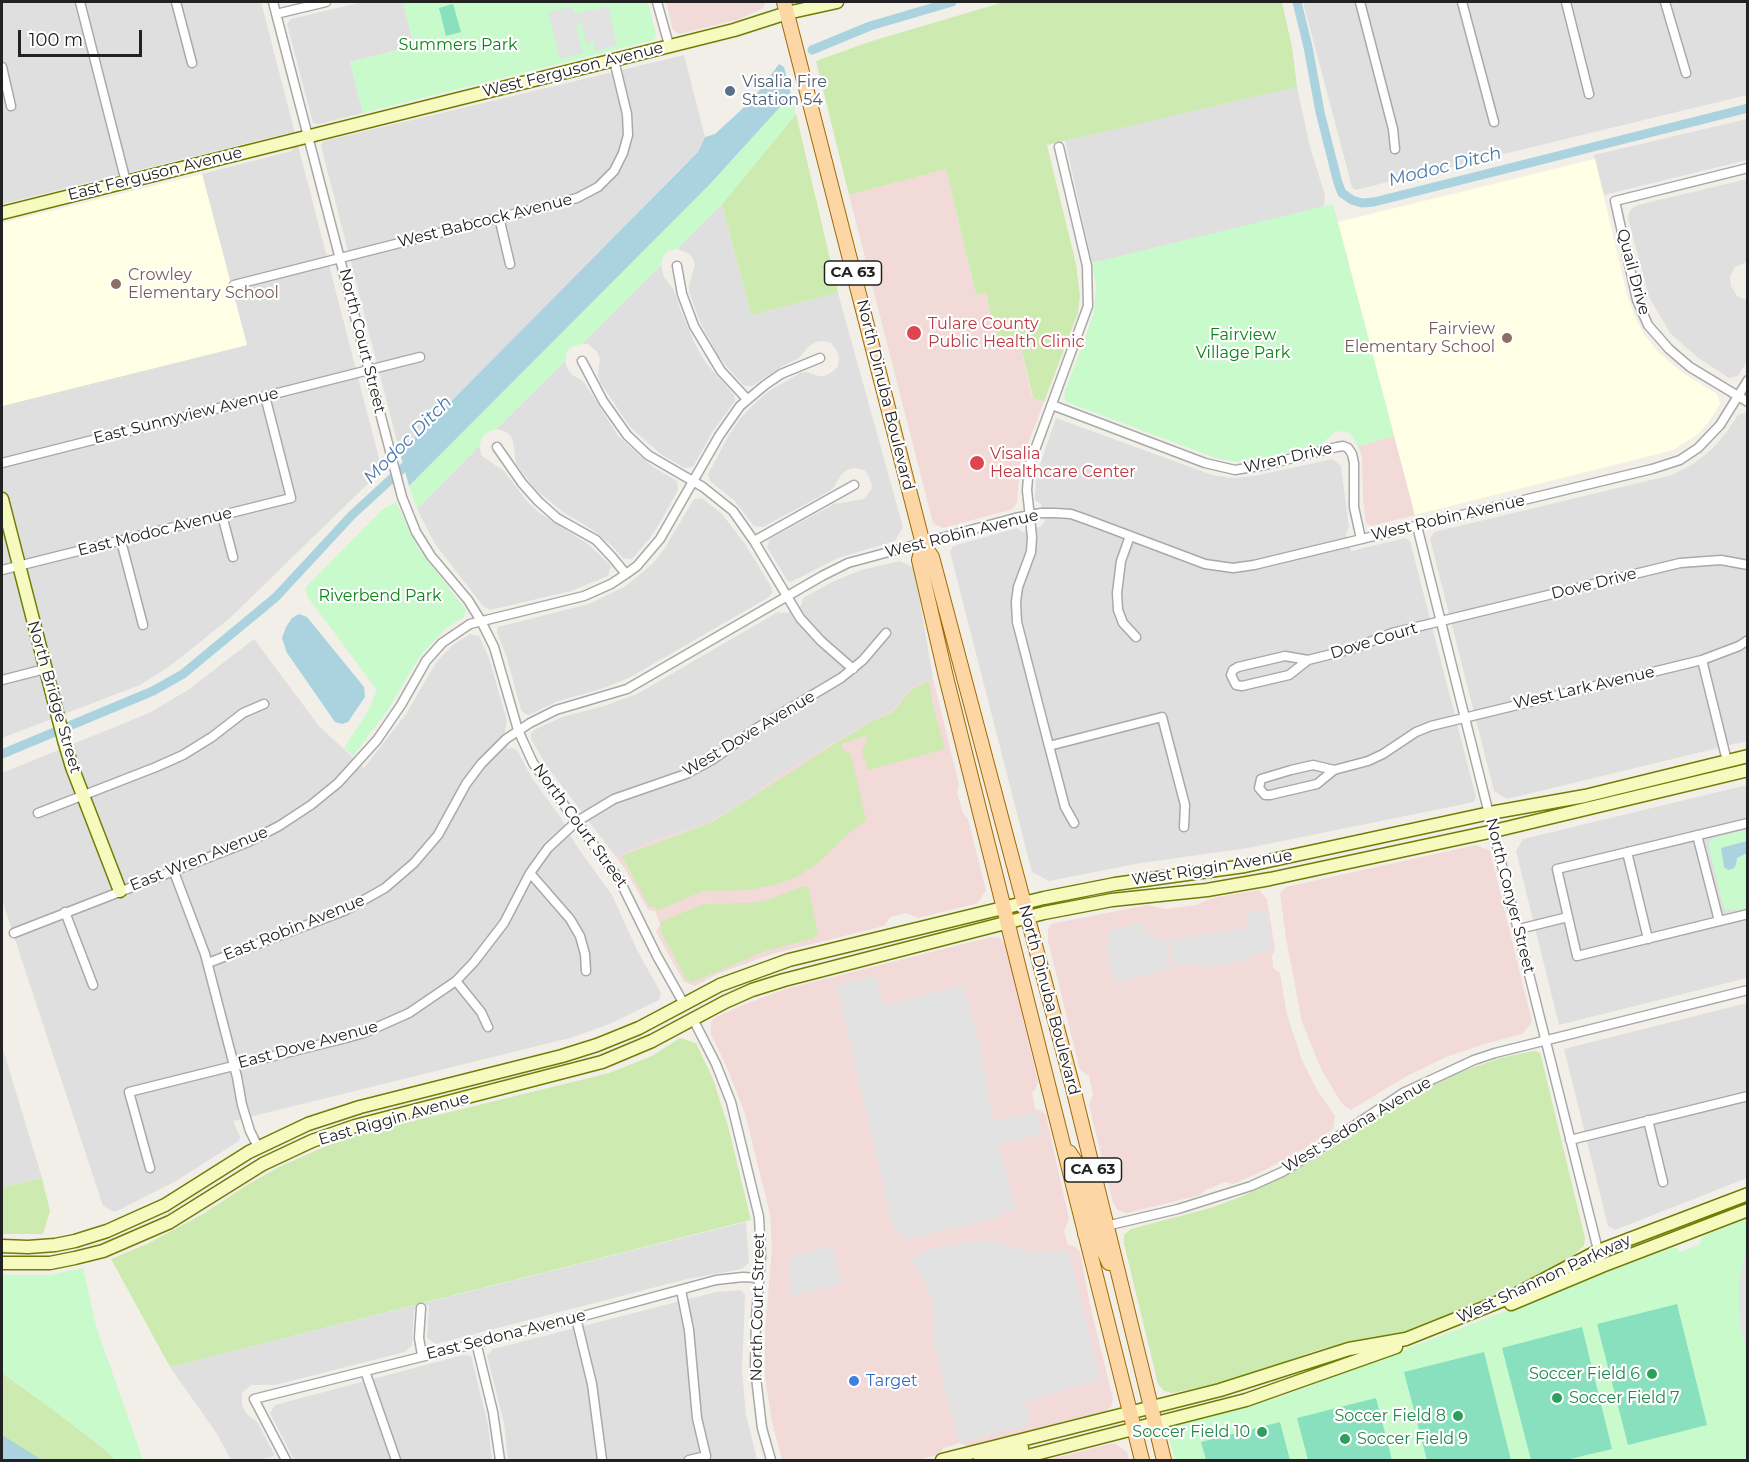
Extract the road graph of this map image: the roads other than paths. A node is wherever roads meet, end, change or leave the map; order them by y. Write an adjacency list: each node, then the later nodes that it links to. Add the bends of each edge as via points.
1 (80, 2): 25 (street)
2 (176, 2): 15 (street)
3 (273, 2): 12 (street, North Court Street)
4 (326, 2): 12 (street)
5 (657, 2): 13 (street)
6 (837, 2): 11 (main road, West Ferguson Avenue)
7 (1360, 2): 23 (street)
8 (1462, 2): 20 (street)
9 (1566, 2): 18 (street)
10 (1665, 2): 17 (street)
11 (785, 7): 13 (main road, West Ferguson Avenue, via 734,30); 54 (main road, North Dinuba Boulevard / CA 63)
12 (276, 14): 21 (street, North Court Street)
13 (669, 45): 14 (main road, West Ferguson Avenue)
14 (614, 60): 21 (main road, West Ferguson Avenue); 27 (street, West Babcock Avenue, via 628,135 614,171 598,187 577,198)
15 (192, 63)
16 (2, 67): 19 (street)
17 (1686, 73)
18 (1589, 94)
19 (11, 106)
20 (1494, 122)
21 (308, 136): 25 (main road, East Ferguson Avenue); 28 (street, North Court Street)
22 (1059, 147): 41 (street, via 1088,266 1089,290 1084,319)
23 (1395, 149)
24 (1748, 168): 38 (street, Quail Drive, via 1615,201 1637,300 1648,325 1690,367)
25 (126, 182): 26 (main road, East Ferguson Avenue)
26 (2, 213)
27 (499, 217): 28 (street, West Babcock Avenue); 29 (street)
28 (341, 258): 31 (street, West Babcock Avenue); 35 (street, North Court Street)
29 (510, 264)
30 (677, 266): 39 (street, via 694,326 721,371)
31 (234, 285)
32 (420, 357): 35 (street, East Sunnyview Avenue)
33 (820, 358): 39 (street, East Wren Avenue, via 781,374)
34 (582, 361): 44 (street, via 627,435 660,463)
35 (369, 370): 37 (street, East Sunnyview Avenue); 61 (street, North Court Street, via 400,490 416,532)
36 (1748, 380): 38 (street, West Robin Avenue)
37 (265, 396): 43 (street, East Sunnyview Avenue); 47 (street, East Modoc Avenue, via 291,498)
38 (1738, 396): 40 (street, Quail Drive); 49 (street, West Robin Avenue, via 1711,436 1680,460)
39 (747, 399): 44 (street, East Wren Avenue, via 719,436)
40 (1748, 402)
41 (1052, 405): 48 (street, via 1029,466); 51 (street, Wren Drive, via 1221,468 1249,469 1342,446 1348,448 1352,454 1354,507)
42 (497, 447): 59 (street, via 538,501 557,518 596,540)
43 (2, 463)
44 (693, 482): 53 (street, via 733,511); 59 (street, East Wren Avenue, via 660,539)
45 (854, 485): 53 (street)
46 (2, 499): 57 (main road, North Bridge Street)
47 (222, 515): 52 (street, East Modoc Avenue); 55 (street)
48 (1029, 515): 50 (street, West Robin Avenue, via 1071,514); 54 (street, West Robin Avenue); 75 (street, via 1031,552 1018,586 1017,622)
49 (1417, 526): 51 (street, West Robin Avenue); 62 (street, North Conyer Street)
50 (1130, 536): 51 (street, West Robin Avenue, via 1205,564 1233,568); 65 (street, via 1121,561 1118,610 1123,623)
51 (1361, 539)
52 (121, 541): 57 (street, East Modoc Avenue); 63 (street)
53 (754, 541): 60 (street)
54 (923, 544): 60 (street, West Robin Avenue, via 848,563); 95 (main road, North Dinuba Boulevard / CA 63, via 932,557); 96 (main road, North Dinuba Boulevard / CA 63, via 919,560)
55 (233, 557)
56 (1748, 565): 62 (street, Dove Drive, via 1721,560 1680,563)
57 (18, 566): 58 (street, East Modoc Avenue); 69 (main road, North Bridge Street)
58 (2, 570)
59 (626, 574): 61 (street, East Wren Avenue, via 584,596)
60 (787, 597): 70 (street, via 809,629); 74 (street, West Robin Avenue, via 627,689 556,710)
61 (481, 621): 74 (street, North Court Street, via 499,661); 91 (street, East Wren Avenue, via 452,634 433,651 377,740 338,783 262,835)
62 (1441, 621): 67 (street, Dove Court); 73 (street, North Conyer Street)
63 (143, 625)
64 (886, 633): 70 (street, West Dove Avenue)
65 (1136, 637)
66 (1748, 640): 68 (street)
67 (1308, 660): 67 (street, Dove Court, via 1285,656 1238,667 1233,670 1232,681 1242,686 1289,675)
68 (1702, 660): 73 (street, West Lark Avenue); 77 (street)
69 (45, 669): 71 (street); 80 (main road, North Bridge Street)
70 (853, 669): 83 (street, West Dove Avenue, via 699,767 614,799)
71 (2, 680)
72 (264, 704): 80 (street, via 243,713 183,755)
73 (1466, 717): 78 (street, West Lark Avenue, via 1423,729 1368,761); 82 (street, North Conyer Street)
74 (518, 730): 83 (street, North Court Street, via 539,772); 107 (street, East Robin Avenue, via 481,764 438,834 414,863 385,888 346,910)
75 (1049, 746): 85 (street, via 1065,807); 86 (street, via 1162,717 1185,805)
76 (1748, 756): 77 (main road, West Riggin Avenue)
77 (1726, 761): 82 (main road, West Riggin Avenue, via 1585,796)
78 (1334, 770): 78 (street, via 1313,765 1292,770 1261,779 1259,788 1270,795 1317,784)
79 (1748, 770): 87 (main road, West Riggin Avenue)
80 (83, 795): 81 (street); 94 (main road, North Bridge Street)
81 (38, 813)
82 (1490, 813): 87 (street, North Conyer Street); 89 (main road, West Riggin Avenue)
83 (576, 822): 92 (street, East Dove Avenue, via 548,848); 112 (street, North Court Street, via 625,887)
84 (1748, 823): 88 (street)
85 (1074, 824)
86 (1184, 827)
87 (1494, 831): 93 (main road, West Riggin Avenue); 103 (street, North Conyer Street)
88 (1697, 835): 90 (street); 101 (street)
89 (1350, 844): 93 (main road, via 1328,856 1278,868); 95 (main road, West Riggin Avenue)
90 (1627, 852): 100 (street, via 1557,869); 105 (street)
91 (174, 872): 94 (street, East Wren Avenue); 107 (street)
92 (530, 873): 108 (street, via 580,936); 109 (street, East Dove Avenue, via 493,940)
93 (1270, 879): 99 (main road, West Riggin Avenue, via 1112,900)
94 (120, 891): 97 (street, East Wren Avenue)
95 (1024, 902): 96 (main road, West Riggin Avenue); 99 (main road, North Dinuba Boulevard / CA 63)
96 (1004, 907): 102 (main road, North Dinuba Boulevard / CA 63); 106 (main road, West Riggin Avenue)
97 (65, 912): 104 (street, East Wren Avenue); 110 (street)
98 (1748, 914): 101 (street)
99 (1028, 917): 102 (main road, West Riggin Avenue); 128 (main road, North Dinuba Boulevard / CA 63)
100 (1568, 917): 103 (street); 105 (street, via 1577,956)
101 (1719, 921): 105 (street)
102 (1008, 922): 113 (main road, West Riggin Avenue, via 784,980 752,990); 121 (main road, North Dinuba Boulevard / CA 63)
103 (1519, 929): 115 (street, North Conyer Street)
104 (14, 933)
105 (1648, 939)
106 (798, 958): 112 (main road, West Riggin Avenue, via 737,978); 113 (main road, via 705,1001 693,1008)
107 (208, 963): 116 (street)
108 (586, 971)
109 (456, 981): 114 (street); 116 (street, East Dove Avenue, via 409,1013 364,1033)
110 (93, 985)
111 (1748, 990): 115 (street, West Sedona Avenue)
112 (684, 1004): 117 (main road, via 682,1016); 122 (main road, East Riggin Avenue, via 639,1028 588,1048 334,1115)
113 (693, 1019): 117 (main road, East Riggin Avenue, via 627,1052); 137 (street, North Court Street, via 716,1064 737,1122 759,1217)
114 (488, 1027)
115 (1546, 1040): 120 (street, North Conyer Street); 128 (street, West Sedona Avenue, via 1474,1060 1403,1093 1310,1155 1251,1186)
116 (234, 1066): 122 (street, via 243,1111); 123 (street, East Dove Avenue, via 129,1092)
117 (567, 1073): 134 (main road, East Riggin Avenue, via 364,1124 312,1141 263,1164 170,1222)
118 (1748, 1096): 119 (street)
119 (1648, 1120): 120 (street); 124 (street)
120 (1570, 1140): 133 (street, North Conyer Street)
121 (1063, 1143): 128 (main road, via 1079,1167 1093,1218); 129 (main road, North Dinuba Boulevard / CA 63)
122 (258, 1147): 130 (main road, East Riggin Avenue, via 165,1205)
123 (150, 1168)
124 (1663, 1182)
125 (1748, 1194): 133 (main road, West Shannon Parkway)
126 (1748, 1201): 131 (main road, via 1694,1221)
127 (1748, 1210): 131 (main road, West Shannon Parkway)
128 (1106, 1226): 139 (main road, North Dinuba Boulevard / CA 63)
129 (1085, 1234): 139 (main road, via 1097,1236); 146 (main road, North Dinuba Boulevard / CA 63)
130 (93, 1236): 132 (main road, East Riggin Avenue, via 45,1246); 134 (main road)
131 (1680, 1237): 136 (main road, West Shannon Parkway)
132 (2, 1246)
133 (1598, 1251): 136 (street, North Conyer Street); 145 (main road, West Shannon Parkway, via 1503,1300 1406,1338 1331,1353 1249,1382)
134 (98, 1252): 135 (main road, East Riggin Avenue, via 50,1263)
135 (2, 1263)
136 (1602, 1266): 147 (main road, West Shannon Parkway, via 1292,1385)
137 (759, 1278): 138 (street, East Sedona Avenue, via 716,1280); 156 (street, North Court Street, via 755,1369 759,1411)
138 (681, 1290): 141 (street, East Sedona Avenue); 155 (street, via 697,1418 706,1456)
139 (1126, 1303): 145 (main road, North Dinuba Boulevard / CA 63)
140 (421, 1308): 143 (street)
141 (576, 1318): 142 (street, East Sedona Avenue); 154 (street, via 592,1384)
142 (476, 1342): 143 (street, East Sedona Avenue); 153 (street)
143 (422, 1355): 144 (street, East Sedona Avenue)
144 (365, 1371): 151 (street, East Sedona Avenue, via 254,1399); 152 (street)
145 (1151, 1407): 146 (main road, West Shannon Parkway); 147 (main road, North Dinuba Boulevard / CA 63)
146 (1130, 1413): 148 (main road, North Dinuba Boulevard / CA 63); 149 (main road, West Shannon Parkway)
147 (1155, 1423): 148 (main road, West Shannon Parkway); 161 (main road, North Dinuba Boulevard / CA 63)
148 (1134, 1429): 159 (main road, West Shannon Parkway); 160 (main road, North Dinuba Boulevard / CA 63)
149 (1056, 1432): 150 (main road); 158 (main road, via 1015,1452)
150 (956, 1459): 157 (main road)
151 (285, 1461)
152 (396, 1461)
153 (500, 1461)
154 (602, 1461)
155 (689, 1461)
156 (771, 1461)
157 (942, 1461)
158 (980, 1461)
159 (1012, 1461)
160 (1142, 1461)
161 (1164, 1461)

